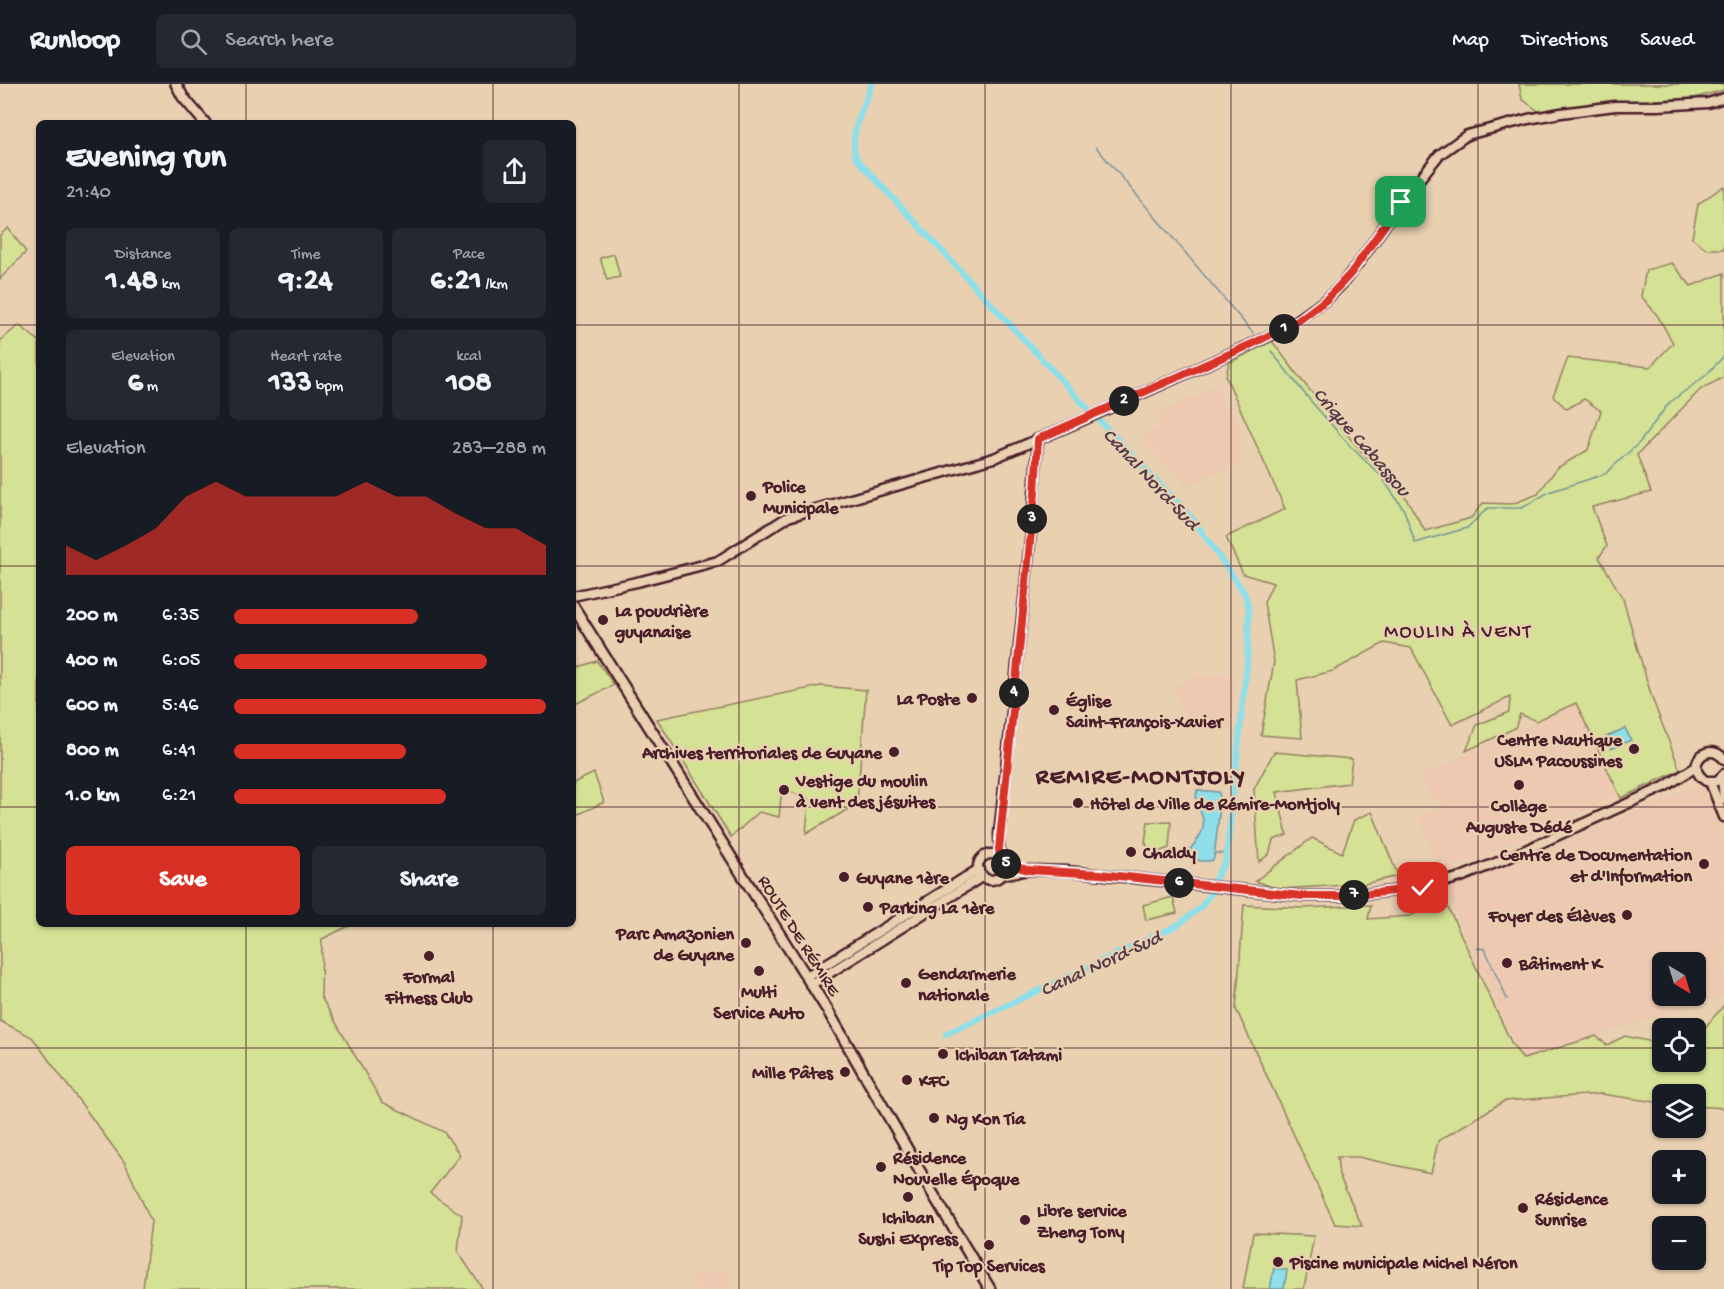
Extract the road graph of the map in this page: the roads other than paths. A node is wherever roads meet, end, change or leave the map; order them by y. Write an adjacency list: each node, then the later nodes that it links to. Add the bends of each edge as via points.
1 (176, 84): 3 (main road)
2 (1724, 98): 4 (street, via 1708,103 1615,106 1561,113 1467,135 1439,154 1342,284 1298,321)
3 (202, 120)
4 (1038, 439): 5 (street, via 994,458 788,517 718,561); 15 (street)
5 (576, 595)
6 (576, 611): 21 (main road, ROUTE DE RÉMIRE)
7 (1723, 757): 8 (street, via 1716,752 1704,754)
8 (1696, 767): 10 (street); 12 (street)
9 (1723, 776): 11 (street); 13 (street)
10 (1700, 777): 11 (street); 12 (street)
11 (1710, 782): 14 (street)
12 (1664, 787): 18 (street, via 1467,874 1393,892 1302,896)
13 (1724, 799)
14 (1724, 817)
15 (999, 834): 16 (street); 17 (street)
16 (986, 855): 17 (street); 19 (street, via 980,861)
17 (1002, 860): 18 (street); 20 (street)
18 (1028, 870): 20 (street)
19 (981, 873): 20 (street, via 994,879); 21 (street)
20 (1001, 875)
21 (809, 980): 22 (main road, ROUTE DE RÉMIRE)
22 (990, 1289)

